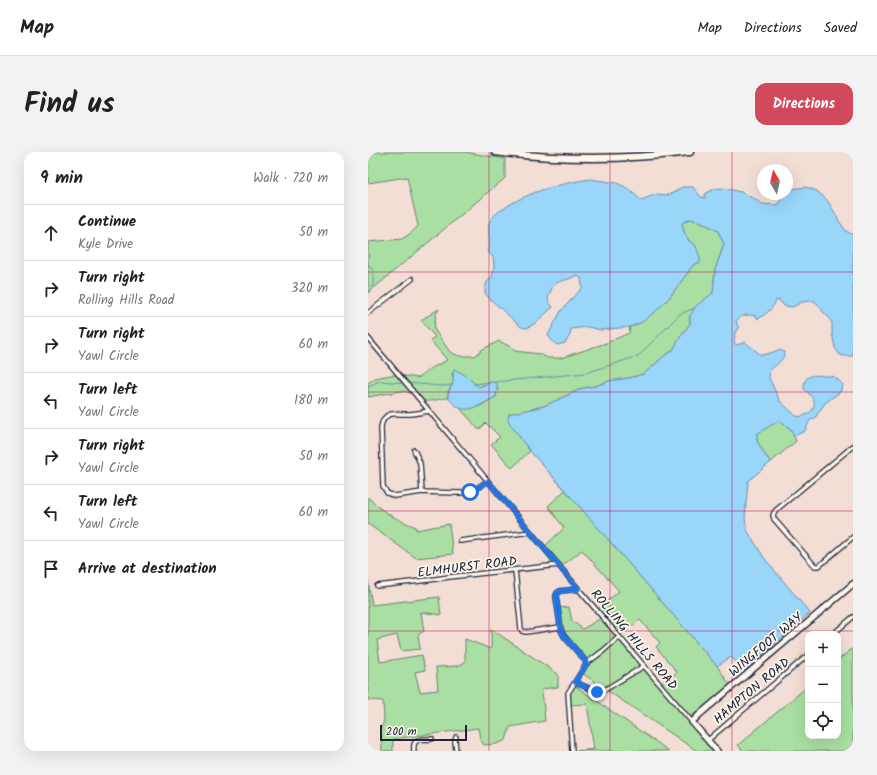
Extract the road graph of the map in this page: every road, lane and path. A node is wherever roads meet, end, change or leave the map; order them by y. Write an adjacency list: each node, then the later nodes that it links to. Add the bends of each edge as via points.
1 (495, 152): 2 (highway, via 578,158 632,158)
2 (690, 152)
3 (412, 279): 4 (street)
4 (368, 313)
5 (368, 338): 6 (street, ROLLING HILLS ROAD)
6 (429, 410): 9 (street, ROLLING HILLS ROAD); 10 (street, via 413,414 389,414 383,419 380,427 385,491 395,496)
7 (853, 446): 12 (street, via 773,513 774,519 817,566)
8 (414, 450): 10 (street, via 420,463)
9 (488, 481): 10 (street, via 474,490 463,493); 11 (street, ROLLING HILLS ROAD)
10 (422, 492)
11 (531, 532): 13 (street); 14 (street, ROLLING HILLS ROAD)
12 (853, 537)
13 (460, 541)
14 (559, 565): 15 (street, ELMHURST ROAD); 18 (street, ROLLING HILLS ROAD)
15 (515, 570): 17 (street, ELMHURST ROAD); 20 (street, via 520,629 526,632)
16 (853, 584): 27 (street, WINGFOOT WAY)
17 (377, 586)
18 (578, 589): 20 (street, via 560,591 556,595); 22 (street, ROLLING HILLS ROAD)
19 (853, 617): 21 (street)
20 (560, 627): 24 (street, via 564,636)
21 (837, 631)
22 (619, 637): 24 (street); 25 (street, ROLLING HILLS ROAD)
23 (805, 658): 30 (street, HAMPTON ROAD)
24 (587, 663): 26 (street)
25 (644, 666): 26 (street, via 602,692); 27 (street, ROLLING HILLS ROAD)
26 (575, 682): 33 (street, via 568,696)
27 (692, 722): 30 (street, ROLLING HILLS ROAD)
28 (456, 736): 32 (street)
29 (432, 739): 31 (street, via 415,741)
30 (708, 740): 34 (street, ROLLING HILLS ROAD)
31 (414, 751)
32 (456, 751)
33 (572, 751)
34 (717, 751)

